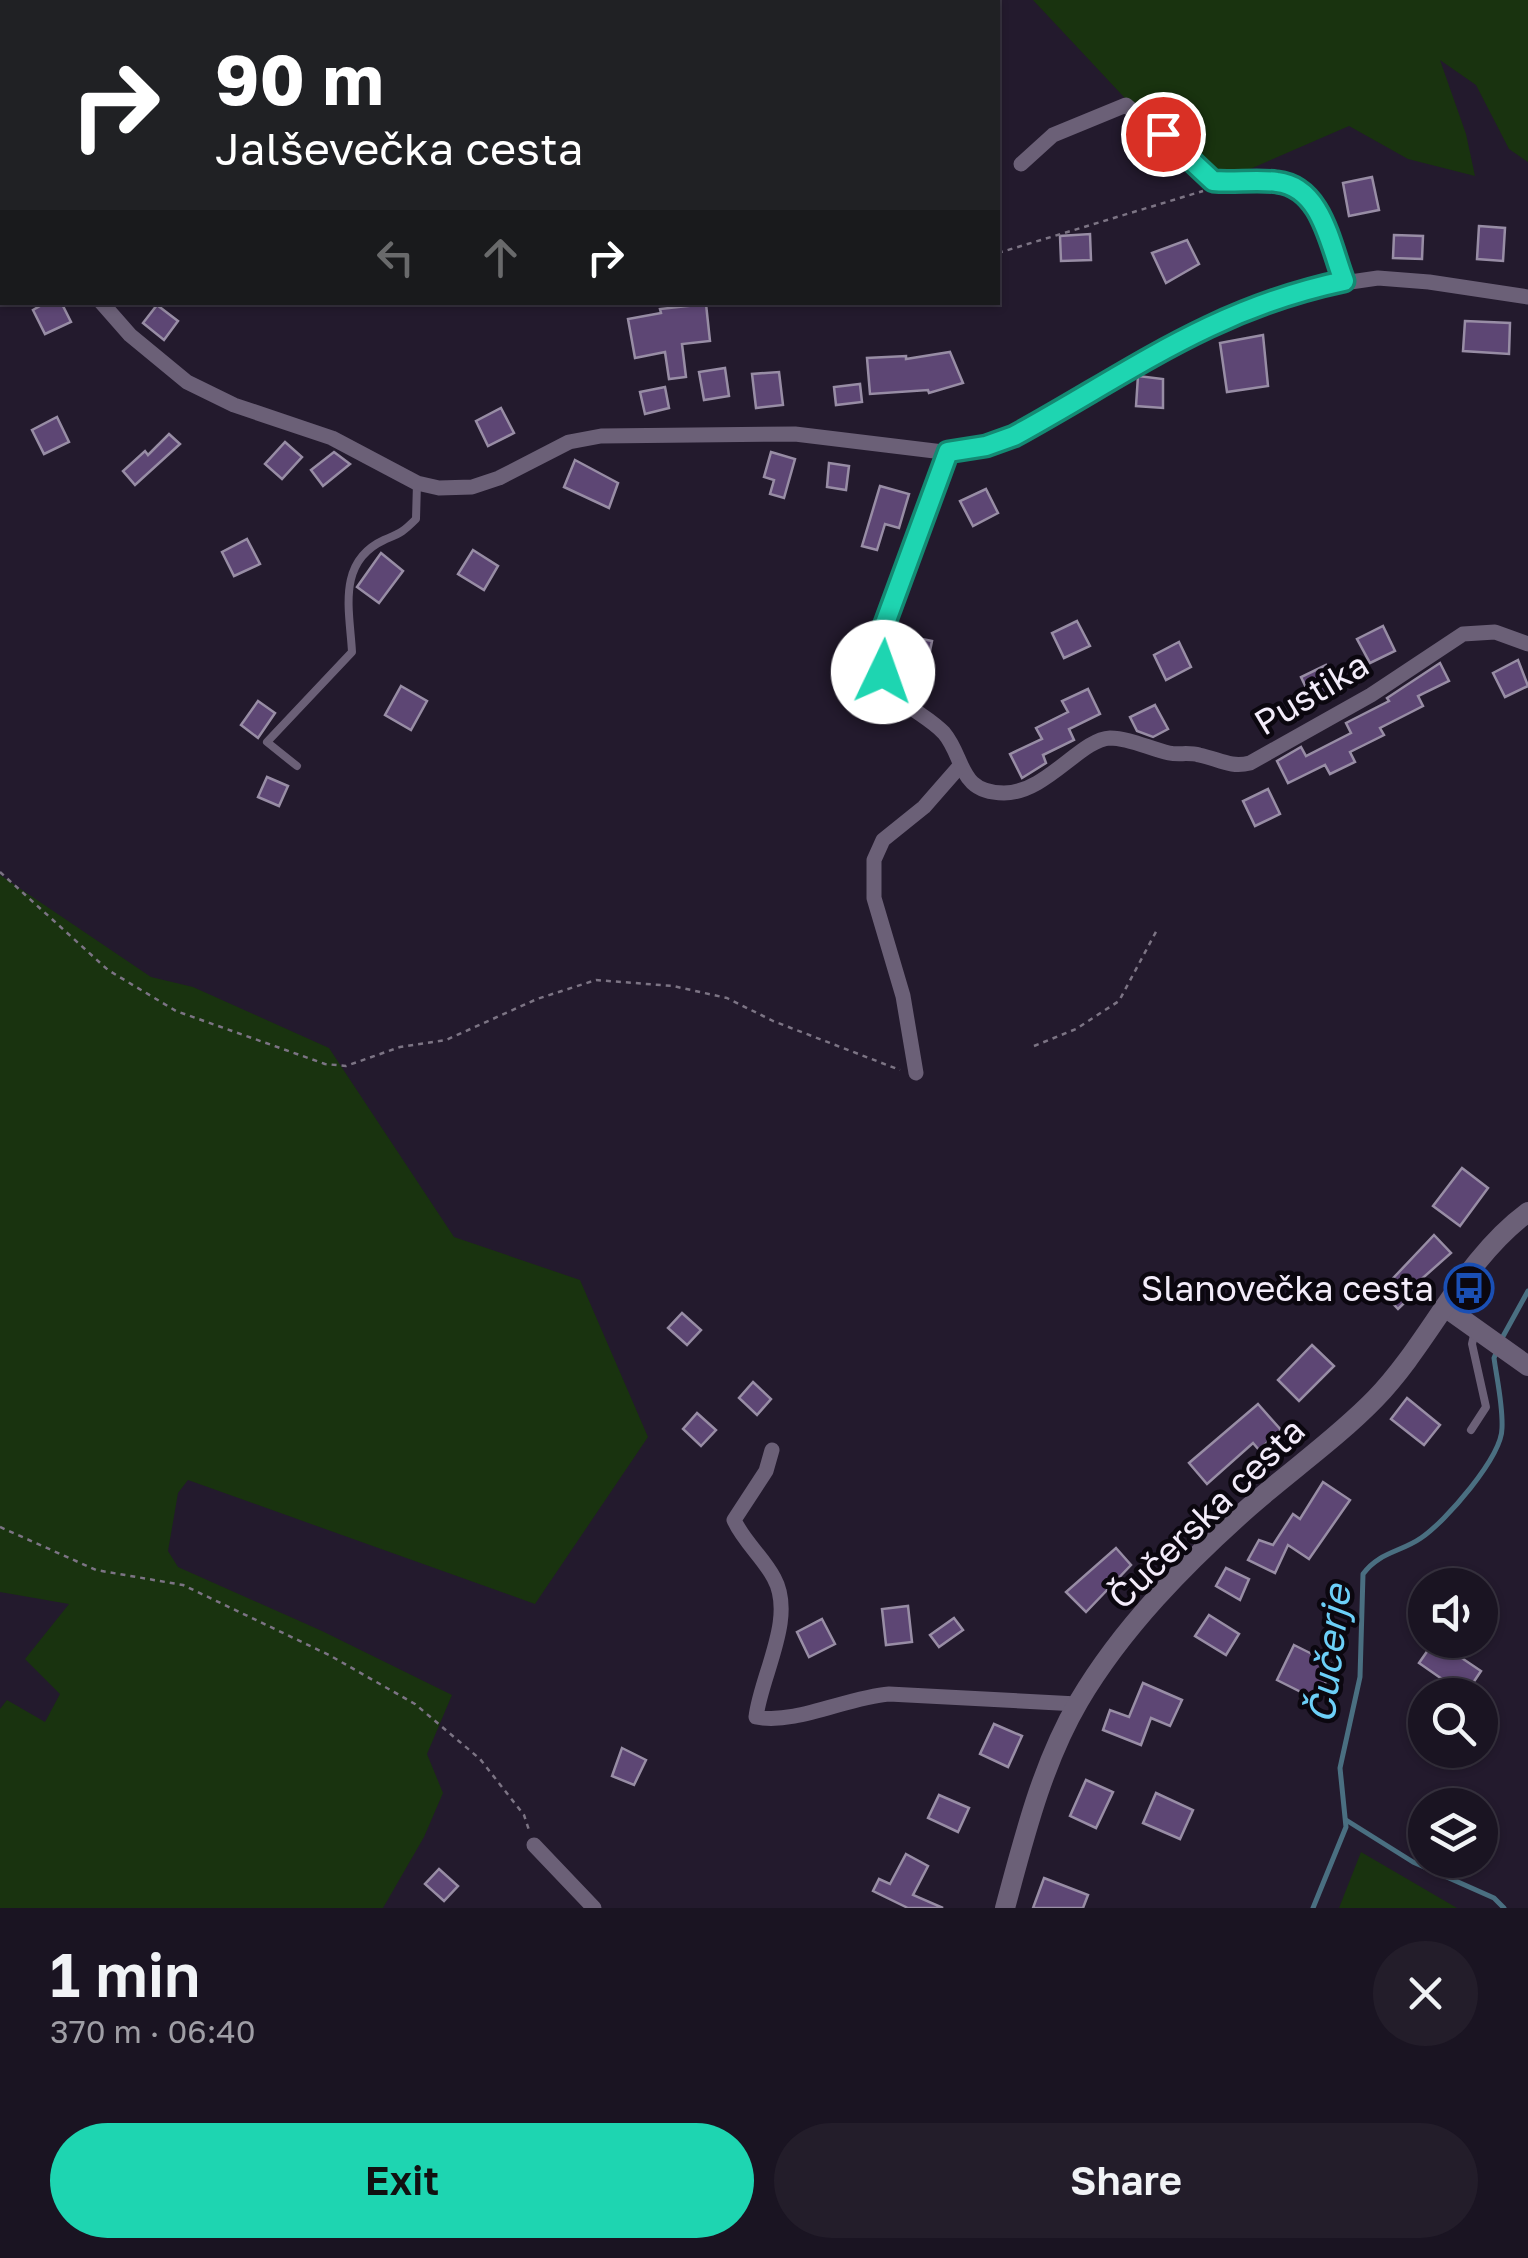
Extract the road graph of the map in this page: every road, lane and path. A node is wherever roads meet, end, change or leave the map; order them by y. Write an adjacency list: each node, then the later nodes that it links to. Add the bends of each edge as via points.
1 (1022, 164): 2 (street, via 1052,135 1126,106 1202,174)
2 (1228, 182): 3 (path); 4 (street, via 1273,181 1310,196)
3 (1000, 253)
4 (1344, 281): 5 (street, via 1429,282); 7 (street, via 1253,307 1180,338 1014,436)
5 (1528, 298)
6 (104, 305): 8 (street, via 187,382 332,438)
7 (948, 452): 8 (street, via 795,434 601,436 569,442 472,488); 11 (street, Pustika, via 884,626 881,659 898,698 943,733)
8 (417, 484): 10 (lane, via 416,519 353,570 346,596 352,652 267,742)
9 (1528, 644): 11 (street, Pustika, via 1494,632 1463,634 1291,742 1240,766 1112,738 1010,792 977,785)
10 (298, 766)
11 (959, 767): 15 (street, via 924,808 882,840 874,860 874,898 903,996)
12 (0, 872): 15 (path, via 108,970 176,1011 325,1064 346,1066 446,1040 596,980 727,998)
13 (1158, 928): 14 (path, via 1119,1002)
14 (1034, 1046)
15 (916, 1072)
16 (1528, 1212): 17 (street, Čučerska cesta, via 1481,1256)
17 (1445, 1307): 18 (street); 23 (street, Čučerska cesta, via 1374,1400 1180,1573 1108,1656)
18 (1482, 1332): 19 (street); 20 (lane, via 1472,1344 1486,1407)
19 (1528, 1366)
20 (1471, 1430)
21 (772, 1450): 23 (street, via 734,1520 774,1578 781,1600 756,1717 787,1717 889,1694)
22 (0, 1527): 24 (path, via 96,1570 184,1585 415,1704 499,1781 524,1815)
23 (1077, 1704): 26 (street, Čučerska cesta, via 1025,1834)
24 (534, 1845): 25 (street)
25 (594, 1908)
26 (1006, 1908)

